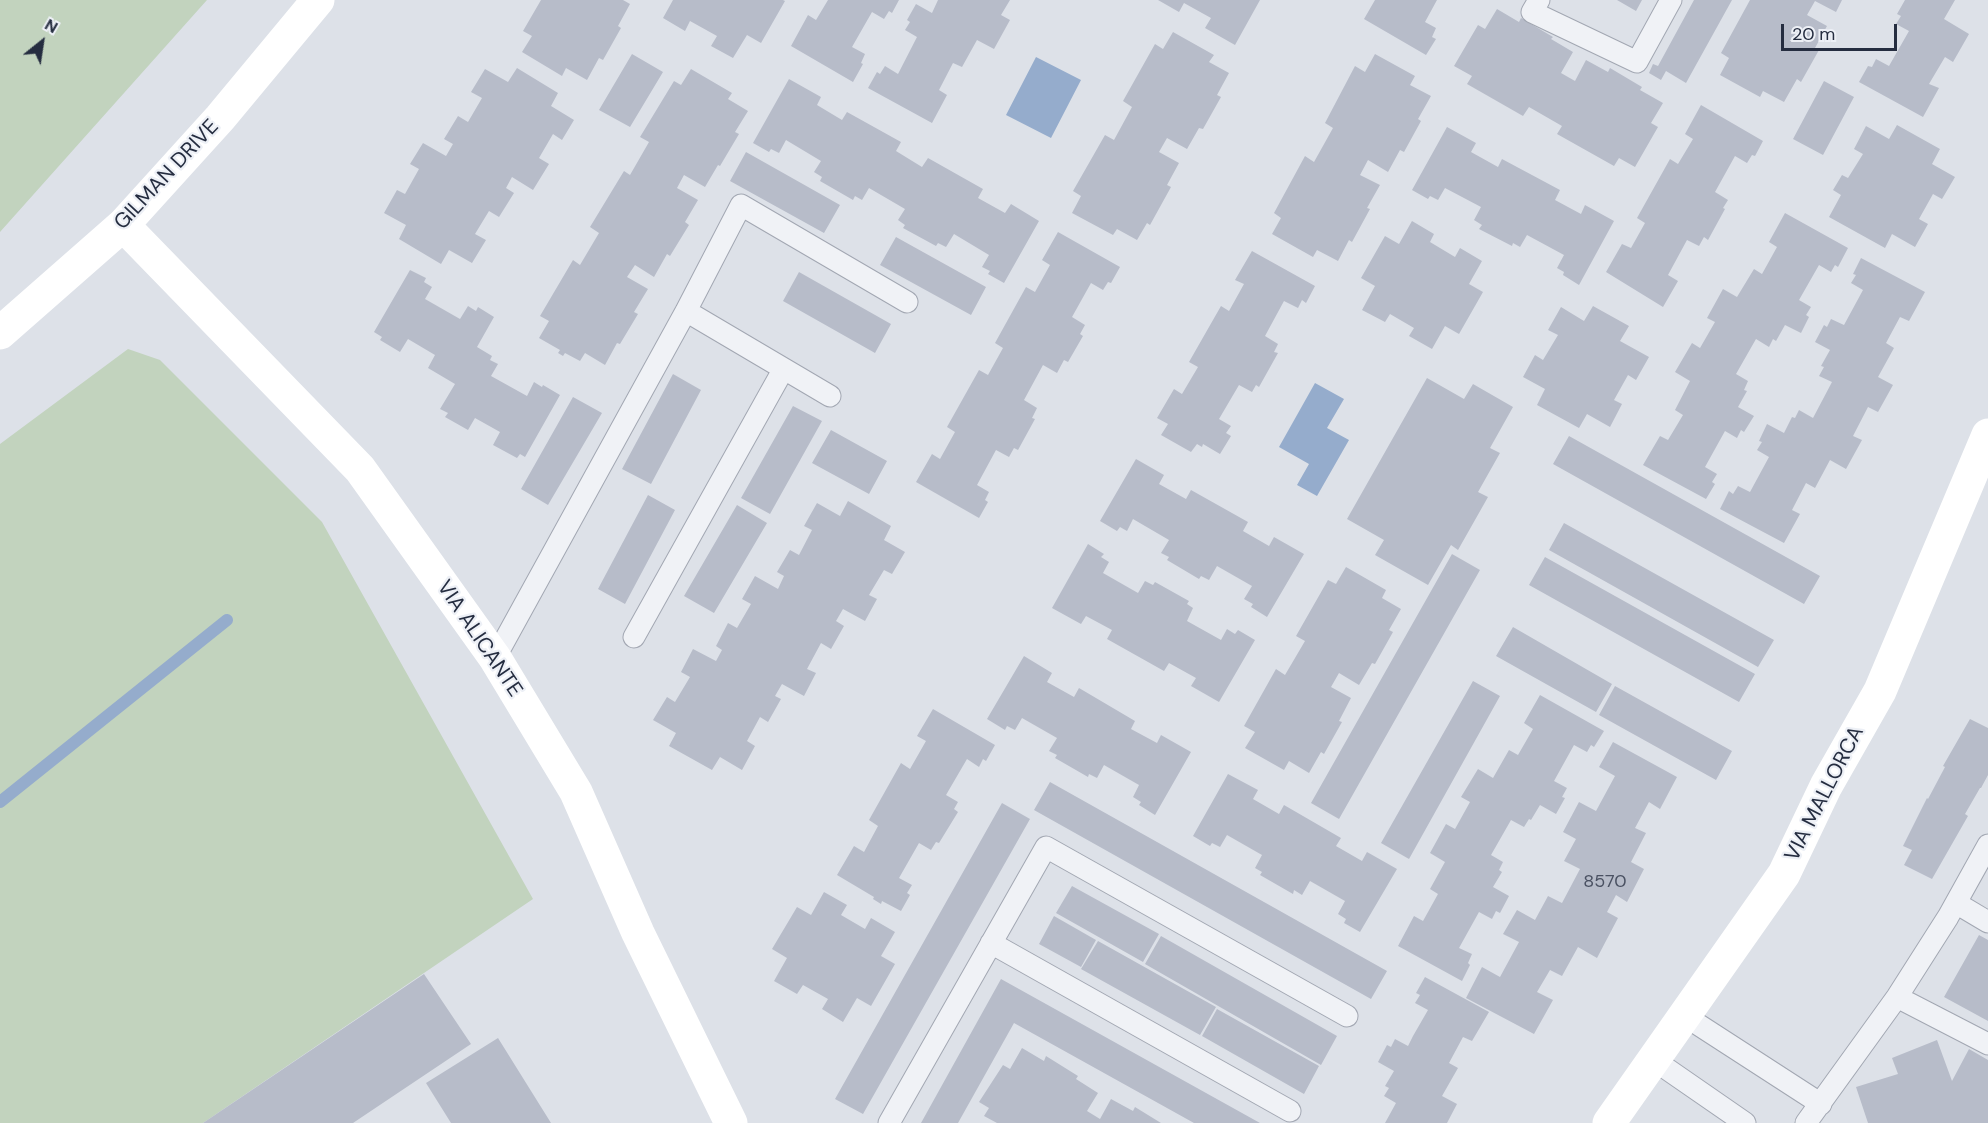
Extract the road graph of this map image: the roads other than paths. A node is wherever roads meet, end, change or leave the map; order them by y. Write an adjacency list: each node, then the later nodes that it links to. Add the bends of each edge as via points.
1 (318, 0): 4 (street, GILMAN DRIVE, via 227,110)
2 (1539, 0): 3 (lane, via 1532,12 1637,62)
3 (1671, 0)
4 (123, 225): 7 (street, GILMAN DRIVE); 12 (street, VIA ALICANTE, via 360,469)
5 (906, 302): 6 (lane, via 741,205)
6 (686, 311): 8 (lane); 12 (lane)
7 (0, 333)
8 (783, 370): 9 (lane); 11 (lane)
9 (830, 396)
10 (1988, 435): 19 (street, VIA MALLORCA, via 1880,691 1826,786 1784,874)
11 (634, 637)
12 (495, 658): 24 (street, VIA ALICANTE, via 576,792 638,933)
13 (1988, 845): 14 (lane)
14 (1956, 903): 15 (lane); 17 (lane)
15 (1988, 922)
16 (991, 943): 18 (lane, via 1046,847); 23 (lane); 25 (lane)
17 (1897, 997): 20 (lane); 22 (lane)
18 (1347, 1016)
19 (1685, 1016): 21 (street, VIA MALLORCA); 22 (lane)
20 (1988, 1044)
21 (1654, 1060): 26 (street, VIA MALLORCA); 27 (lane)
22 (1821, 1104): 28 (lane)
23 (1290, 1111)
24 (731, 1123)
25 (889, 1123)
26 (1609, 1123)
27 (1745, 1123)
28 (1806, 1123)

